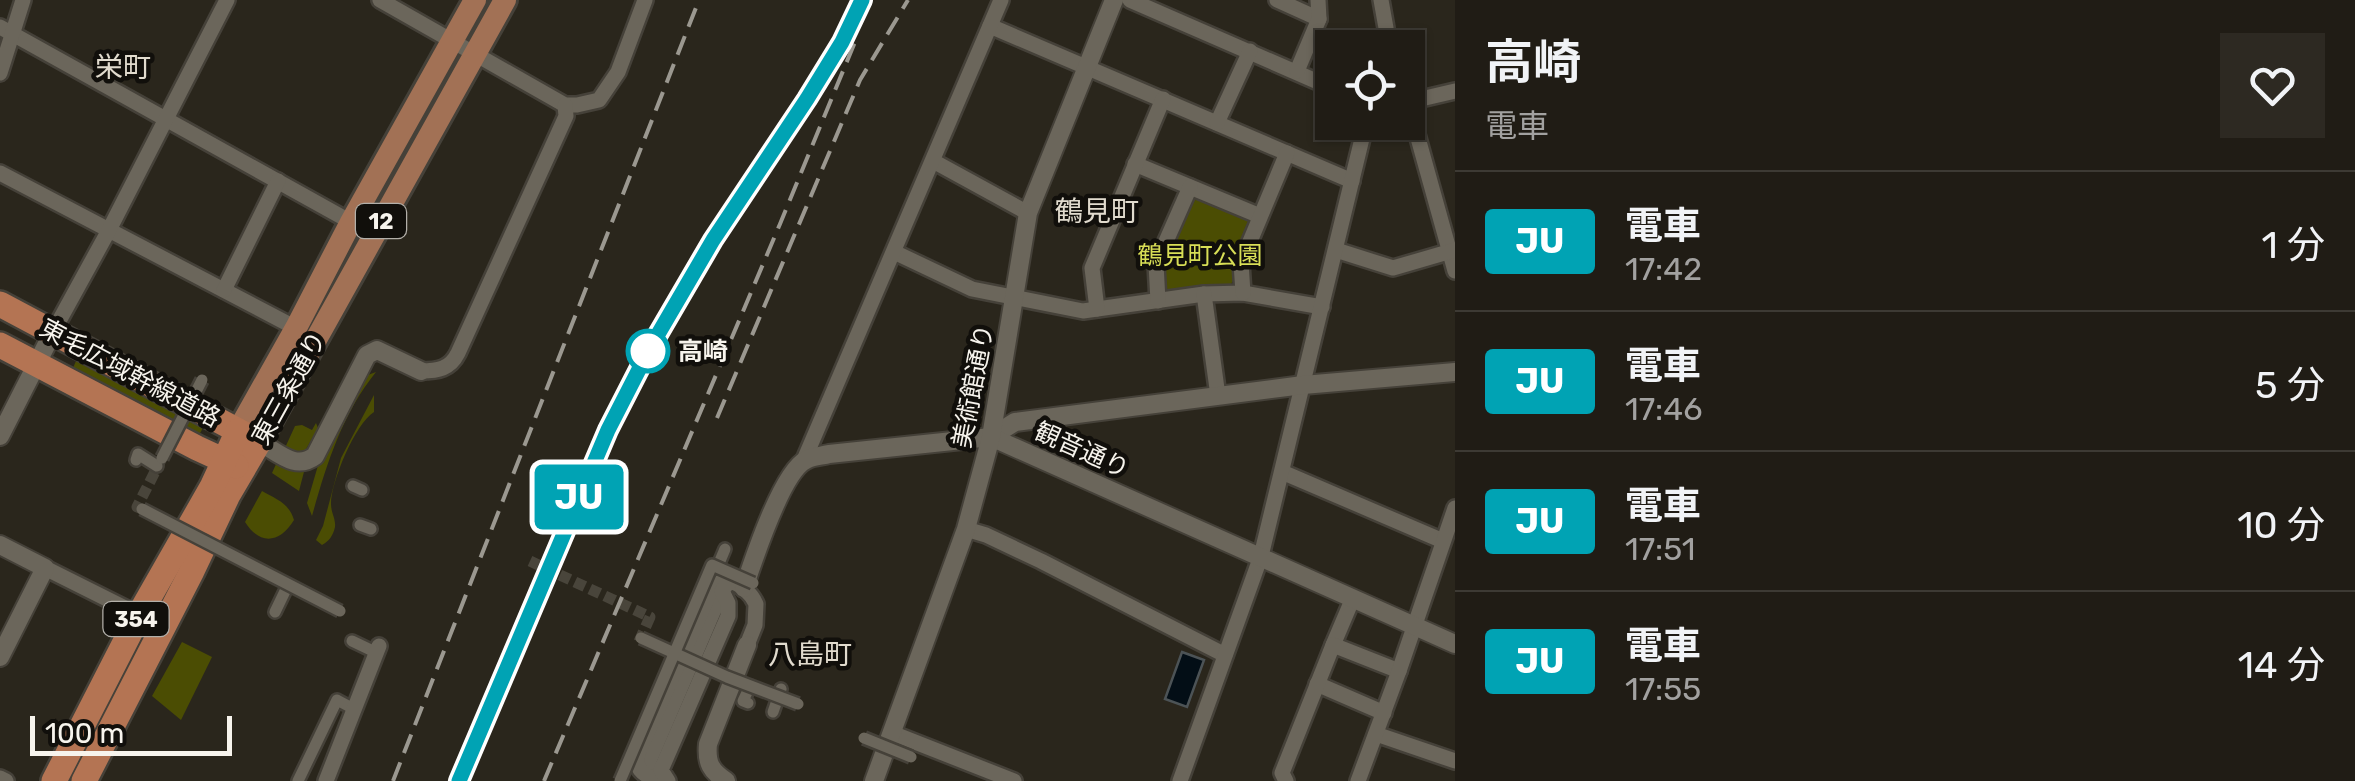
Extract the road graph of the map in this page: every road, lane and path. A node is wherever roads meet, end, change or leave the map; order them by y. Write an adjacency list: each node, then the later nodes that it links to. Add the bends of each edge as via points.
1 (23, 0): 16 (street)
2 (227, 0): 27 (street)
3 (380, 0): 17 (street)
4 (475, 0): 17 (main road, 東三条通り / 12)
5 (505, 0): 19 (main road, 東三条通り / 12)
6 (645, 0): 26 (street, via 618,72 599,100)
7 (1001, 0): 14 (street)
8 (1114, 0): 20 (street, 美術館通り)
9 (1130, 0): 18 (street)
10 (1278, 0): 13 (street)
11 (1318, 0): 13 (street)
12 (1381, 0): 15 (street)
13 (1319, 19): 21 (street)
14 (990, 26): 20 (street); 31 (street)
15 (1386, 30)
16 (6, 31): 22 (street); 27 (street)
17 (453, 40): 19 (street); 39 (main road, 東三条通り / 12)
18 (1250, 52): 21 (street); 28 (street)
19 (476, 53): 26 (street); 63 (main road, 東三条通り / 12)
20 (1086, 66): 25 (street); 37 (street, 美術館通り)
21 (1297, 72): 23 (street)
22 (0, 73)
23 (1315, 80)
24 (1455, 91): 42 (street, via 1408,102)
25 (1163, 100): 28 (street); 32 (street)
26 (565, 104): 57 (street, via 566,116 458,353 438,371)
27 (166, 119): 34 (street); 40 (street)
28 (1217, 123): 30 (street)
29 (1362, 140): 35 (street)
30 (1287, 153): 35 (street); 38 (street)
31 (933, 161): 37 (street); 43 (street)
32 (1136, 164): 36 (street); 52 (street, via 1092,268)
33 (0, 173): 40 (street)
34 (278, 181): 39 (street); 45 (street)
35 (1352, 181): 41 (street)
36 (1190, 187): 38 (street); 49 (street, via 1156,264)
37 (1028, 213): 48 (street, 美術館通り)
38 (1260, 216): 46 (street, via 1241,263)
39 (351, 222): 53 (main road, 東三条通り / 12)
40 (109, 230): 45 (street); 54 (street)
41 (1336, 250): 42 (street, via 1393,268); 51 (street)
42 (1452, 250): 44 (street)
43 (894, 252): 48 (street, via 972,289); 66 (street)
44 (1455, 270)
45 (224, 290): 53 (street)
46 (1242, 293): 47 (street); 51 (street)
47 (1204, 294): 49 (street); 61 (street)
48 (1015, 297): 52 (street); 64 (street, 美術館通り)
49 (1158, 301): 52 (street)
50 (0, 304): 54 (highway, 東毛広域幹線道路)
51 (1322, 307): 60 (street)
52 (1097, 309)
53 (296, 328): 63 (main road, 東三条通り / 12)
54 (54, 332): 56 (street); 63 (highway, 東毛広域幹線道路)
55 (0, 345): 56 (highway, 東毛広域幹線道路)
56 (37, 364): 62 (street); 67 (highway, 東毛広域幹線道路)
57 (420, 371): 63 (street, via 378,350 367,355 315,456 302,464)
58 (1455, 372): 60 (street)
59 (202, 380): 65 (street, bridge, via 159,462 138,454)
60 (1303, 385): 61 (street); 68 (street)
61 (1218, 396): 64 (street, via 1015,422)
62 (0, 436)
63 (249, 437): 67 (highway, 東三条通り / 354)
64 (991, 437): 66 (street, 観音通り); 71 (street, 美術館通り); 75 (street, 観音通り)
65 (136, 460)
66 (804, 460): 79 (street)
67 (234, 465): 83 (highway, 東三条通り / 354, via 212,487); 110 (highway, 東三条通り / 354, via 228,495 192,571)
68 (1282, 472): 72 (street); 75 (street)
69 (1455, 508): 72 (street)
70 (142, 510): 78 (street, bridge)
71 (966, 529): 92 (street); 104 (street, 美術館通り)
72 (1443, 541): 84 (street)
73 (0, 545): 76 (street)
74 (726, 548): 77 (street)
75 (1261, 556): 80 (street, 観音通り); 92 (street)
76 (45, 568): 83 (street); 93 (street)
77 (717, 568): 79 (street, bridge, via 753,583); 91 (street, bridge, via 712,565)
78 (288, 585): 81 (street, bridge); 82 (street)
79 (736, 585): 88 (street, via 752,597 758,614); 114 (street, via 712,588 635,761); 115 (street, via 661,770)
80 (1354, 598): 84 (street, 観音通り); 89 (street)
81 (340, 611)
82 (275, 612)
83 (138, 615): 109 (highway, 東三条通り / 354)
84 (1415, 626): 87 (street, 観音通り); 94 (street)
85 (640, 638): 91 (street, bridge)
86 (352, 641): 111 (street, via 375,652 352,708 337,700)
87 (1455, 644)
88 (748, 645): 116 (street, via 708,744 712,772)
89 (1333, 645): 94 (street); 96 (street)
90 (380, 646): 112 (street)
91 (674, 653): 95 (street, bridge); 113 (street, bridge)
92 (1225, 655): 119 (street)
93 (0, 657)
94 (1399, 671): 102 (street)
95 (727, 677): 97 (street, bridge); 103 (street)
96 (1317, 684): 102 (street); 120 (street, via 1282,774)
97 (754, 685): 98 (street, bridge); 99 (street)
98 (780, 693): 100 (street, bridge); 101 (street)
99 (748, 703)
100 (798, 704)
101 (772, 712)
102 (1384, 713): 105 (street)
103 (707, 722)
104 (892, 733): 117 (street, 美術館通り); 118 (street)
105 (1376, 734): 108 (street); 121 (street)
106 (864, 738): 107 (street, bridge)
107 (911, 756)
108 (1455, 761)
109 (54, 781)
110 (84, 781)
111 (298, 781)
112 (326, 781)
113 (620, 781)
114 (657, 781)
115 (668, 781)
116 (726, 781)
117 (874, 781)
118 (1014, 781)
119 (1180, 781)
120 (1286, 781)
121 (1358, 781)

